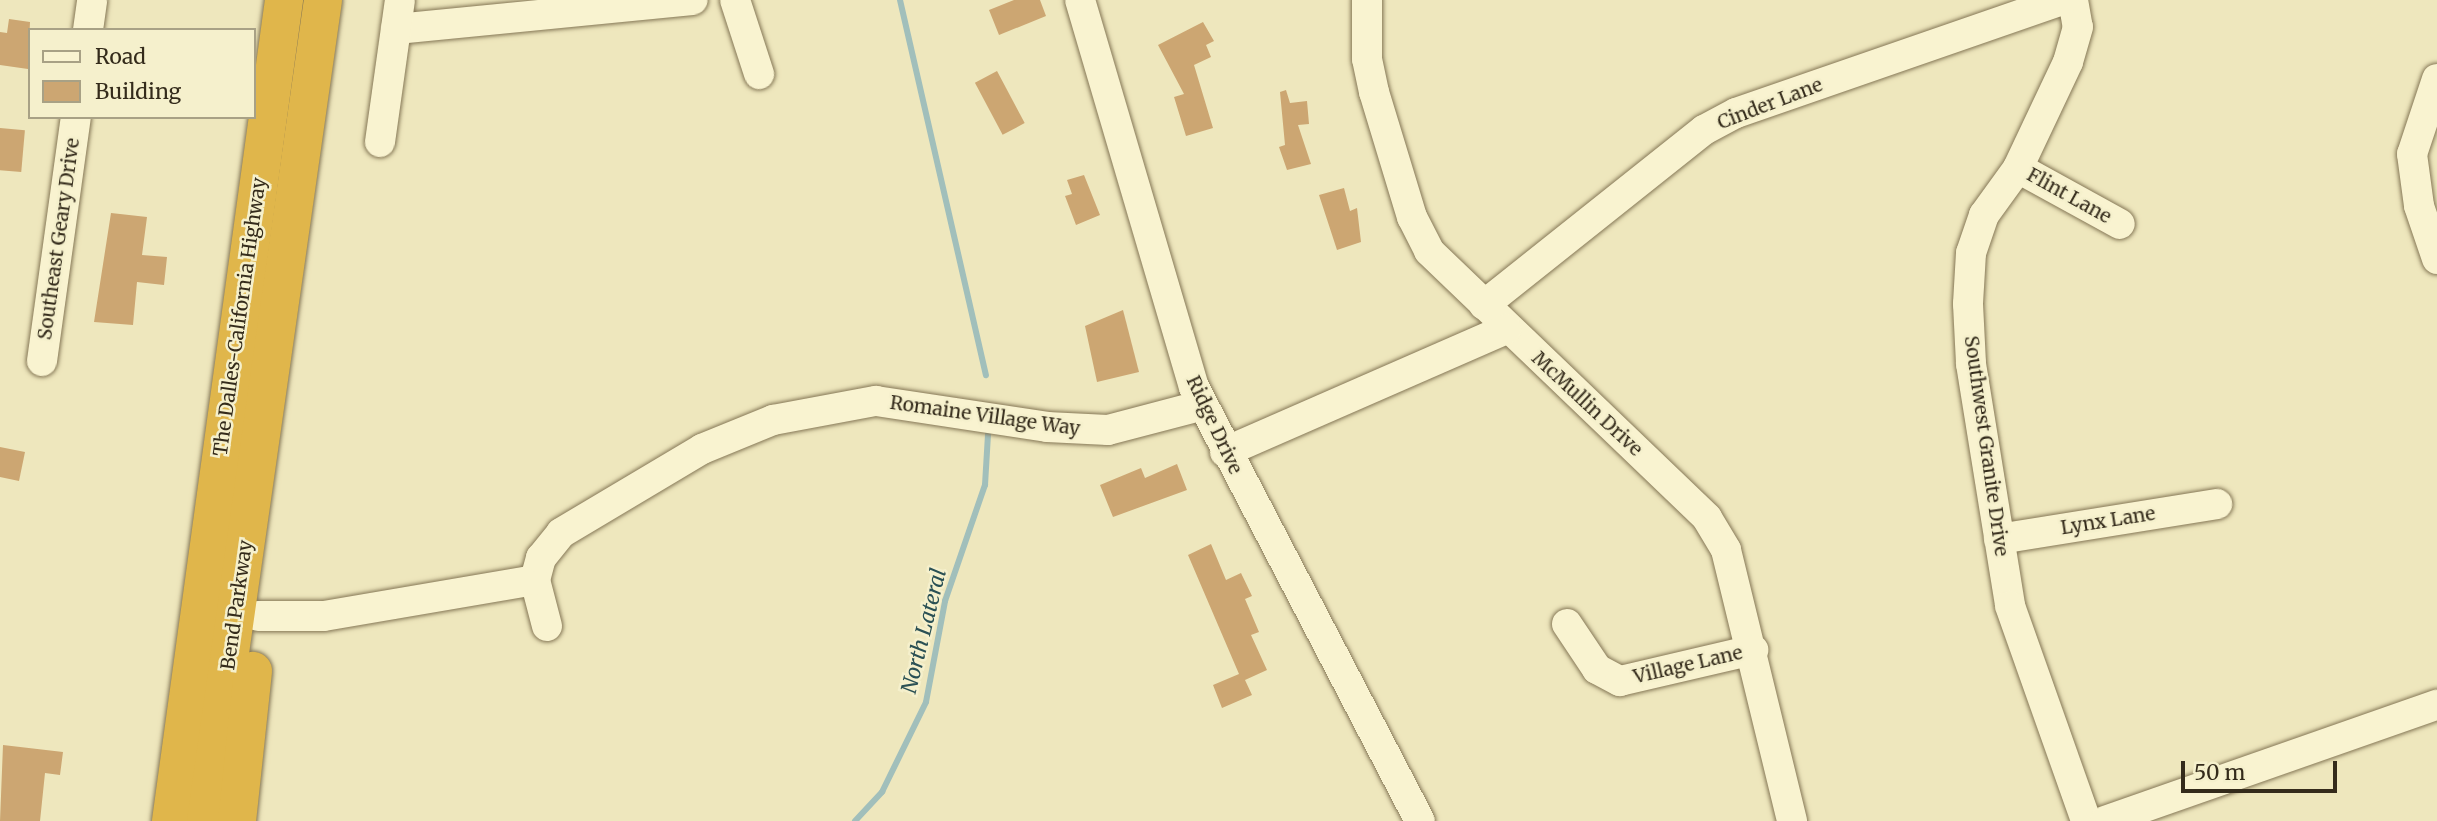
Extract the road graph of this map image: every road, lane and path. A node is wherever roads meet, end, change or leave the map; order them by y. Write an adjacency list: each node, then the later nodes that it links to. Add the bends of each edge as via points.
1 (92, 0): 11 (street)
2 (284, 0): 32 (highway, The Dalles-California Highway)
3 (323, 0): 23 (highway, The Dalles-California Highway)
4 (400, 0): 12 (street)
5 (693, 0): 12 (street)
6 (735, 0): 13 (street)
7 (1080, 0): 24 (street, Ridge Drive, via 1177,339)
8 (1367, 0): 20 (street, McMullin Drive, via 1367,59 1412,217 1429,251)
9 (2062, 0): 20 (street, Cinder Lane, via 1737,113 1704,130)
10 (2073, 0): 17 (street, Southwest Granite Drive, via 2078,27 2068,62)
11 (88, 28)
12 (396, 29): 16 (street)
13 (758, 74)
14 (2434, 96): 19 (street, via 2412,154 2419,206)
15 (76, 119): 22 (street, Southeast Geary Drive)
16 (380, 142)
17 (2018, 168): 18 (street, Flint Lane); 27 (street, Southwest Granite Drive, via 1984,215 1972,253 1968,304 1971,364)
18 (2120, 224)
19 (2437, 260)
20 (1484, 304): 21 (street, McMullin Drive)
21 (1506, 329): 25 (street); 33 (street, McMullin Drive, via 1707,518 1737,579)
22 (41, 360)
23 (268, 389): 29 (highway, via 268,491); 37 (highway, Bend Parkway)
24 (1203, 405): 25 (street, Ridge Drive); 28 (street, Romaine Village Way, via 1108,430 1047,427 876,401 773,420 702,449 561,533 541,558)
25 (1225, 452): 39 (street, Ridge Drive)
26 (2217, 504): 27 (street, Lynx Lane)
27 (1999, 538): 41 (street, Southwest Granite Drive, via 2018,639)
28 (535, 580): 29 (street, via 324,615); 31 (street)
29 (258, 616): 38 (highway)
30 (1567, 624): 33 (street, Village Lane, via 1597,668 1620,681)
31 (547, 626)
32 (195, 633): 35 (highway); 36 (highway, Bend Parkway)
33 (1753, 650): 40 (street, McMullin Drive)
34 (2437, 705): 42 (street)
35 (149, 821)
36 (171, 821)
37 (206, 821)
38 (237, 821)
39 (1420, 821)
40 (1792, 821)
41 (2086, 821)
42 (2105, 821)

